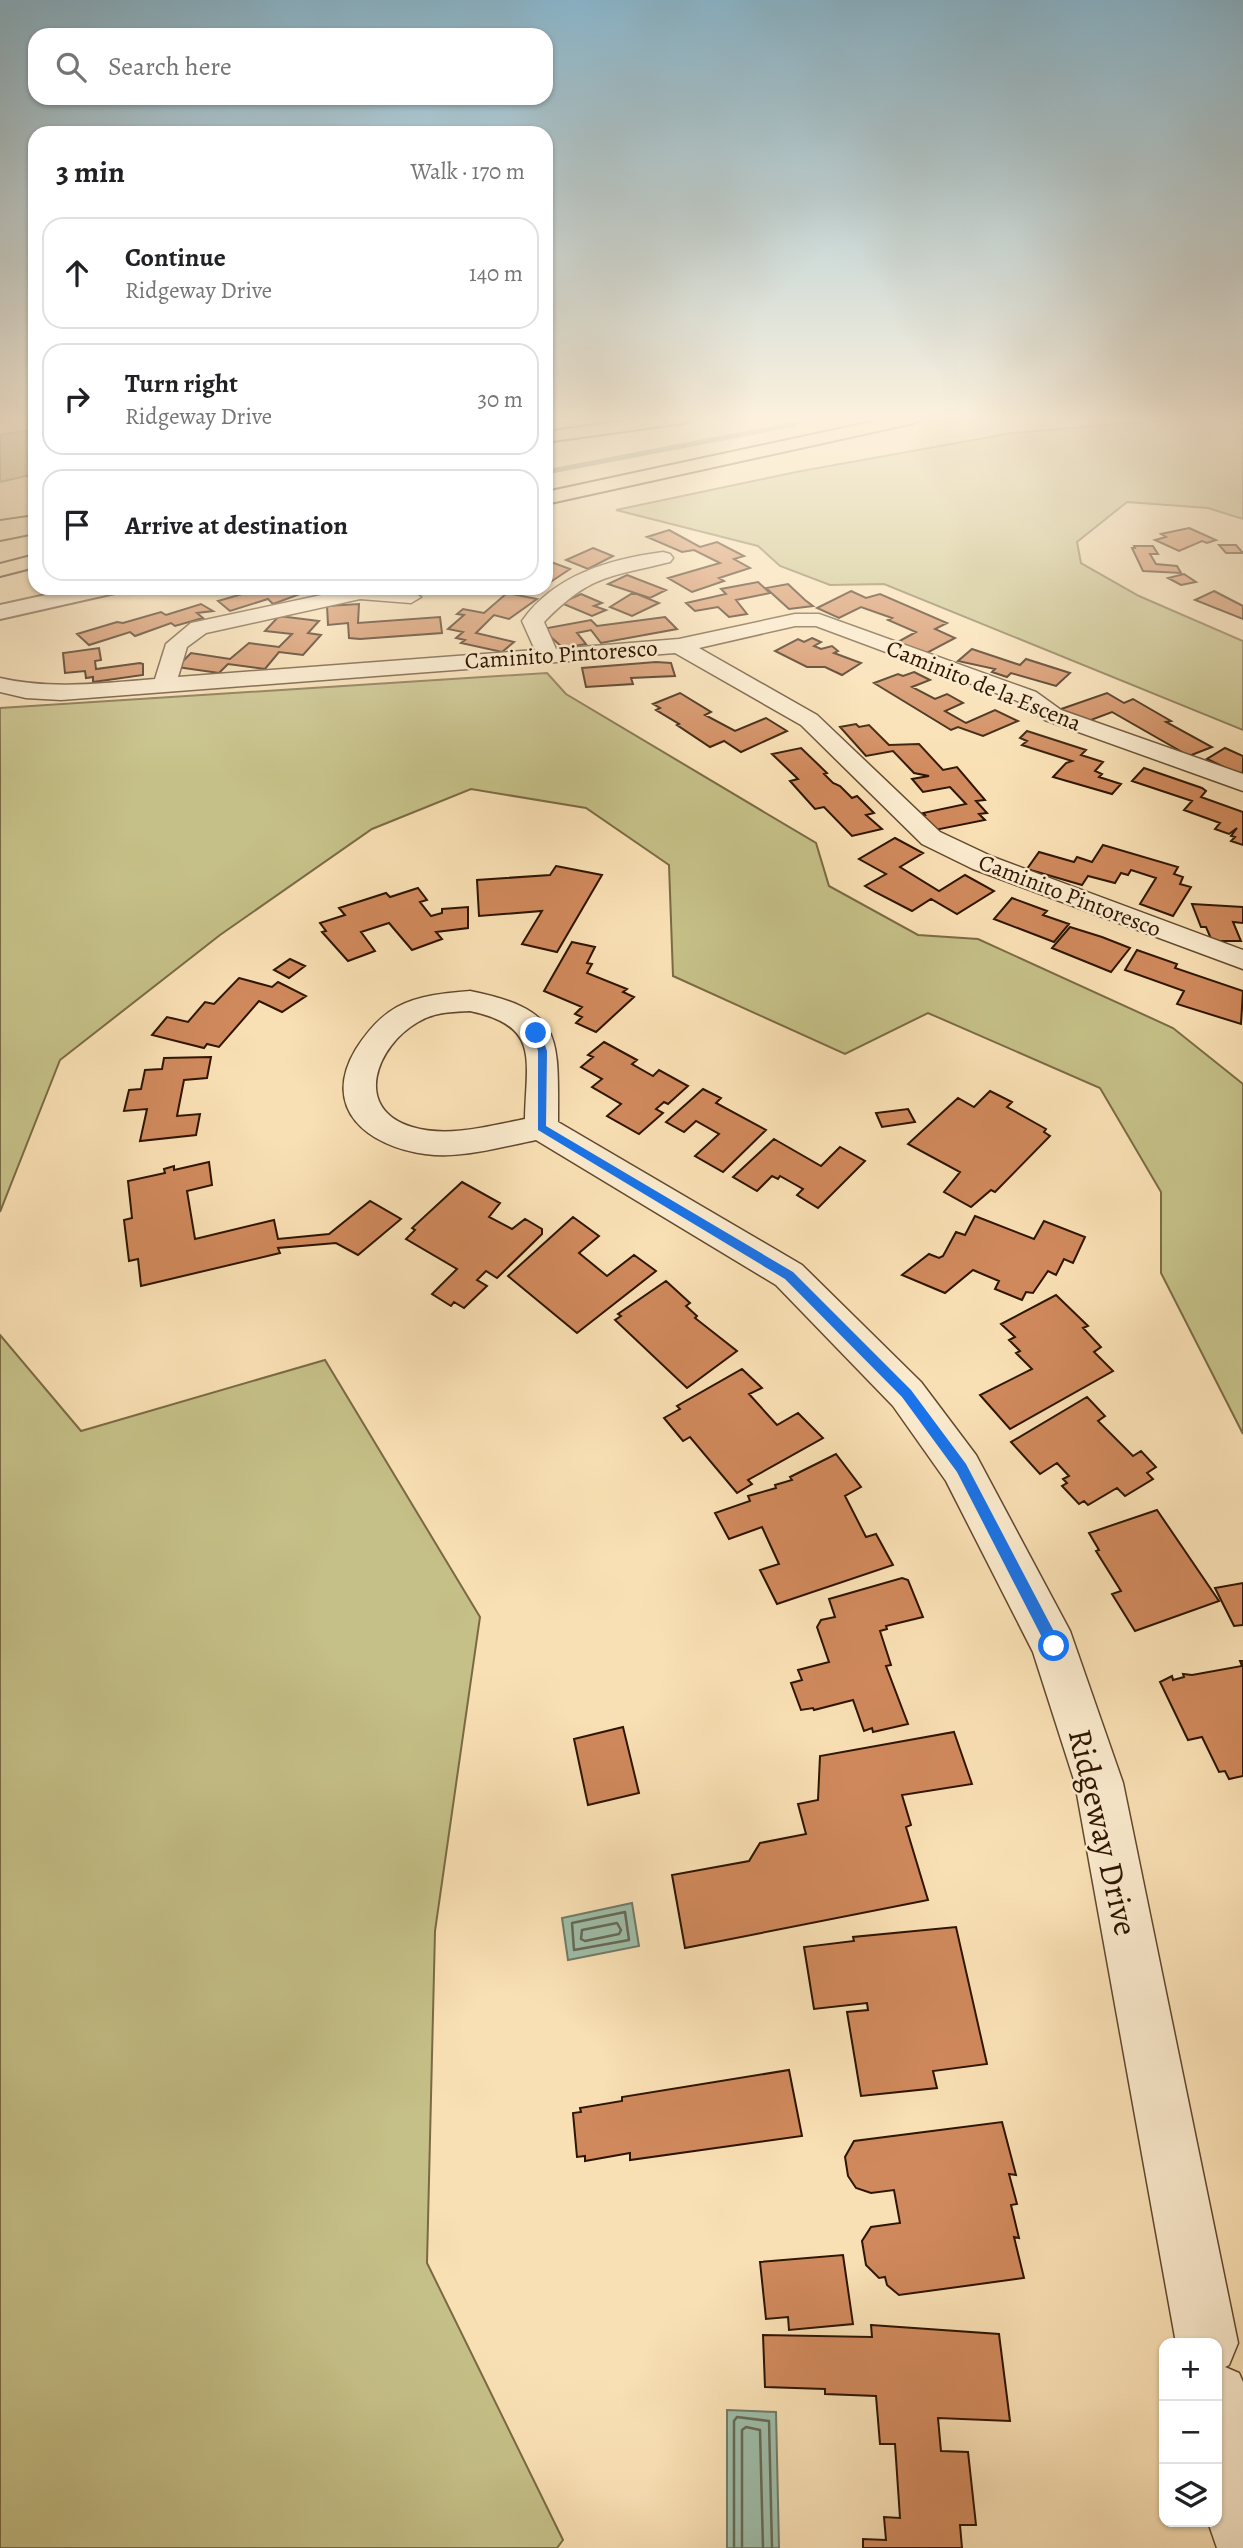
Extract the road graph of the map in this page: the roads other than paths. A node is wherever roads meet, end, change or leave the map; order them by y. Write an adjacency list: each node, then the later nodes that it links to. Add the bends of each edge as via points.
1 (663, 558): 10 (street, via 620,563 554,598 533,621)
2 (28, 563): 3 (main road)
3 (0, 570)
4 (76, 595): 8 (street)
5 (351, 595): 11 (street, via 199,628 177,644)
6 (386, 595): 7 (street)
7 (411, 597)
8 (0, 612)
9 (679, 646): 10 (street, Caminito Pintoresco); 13 (street, Caminito de la Escena, via 796,620 819,620 1028,697 1053,715); 14 (street, Caminito Pintoresco, via 810,720 931,838 984,863)
10 (548, 655): 11 (street, Caminito Pintoresco)
11 (165, 684): 12 (street, Caminito Pintoresco, via 61,693)
12 (0, 685)
13 (1243, 783)
14 (1243, 960)
15 (541, 1127): 15 (street, via 542,1051 524,1017 501,1005 437,1003 384,1031 370,1051 359,1096 366,1115 391,1132 425,1142 462,1143); 16 (street, Ridgeway Drive, via 789,1275 907,1394 961,1468 1054,1646 1099,1783)
16 (1206, 2338)
17 (1218, 2401): 18 (street)
18 (1243, 2532)

